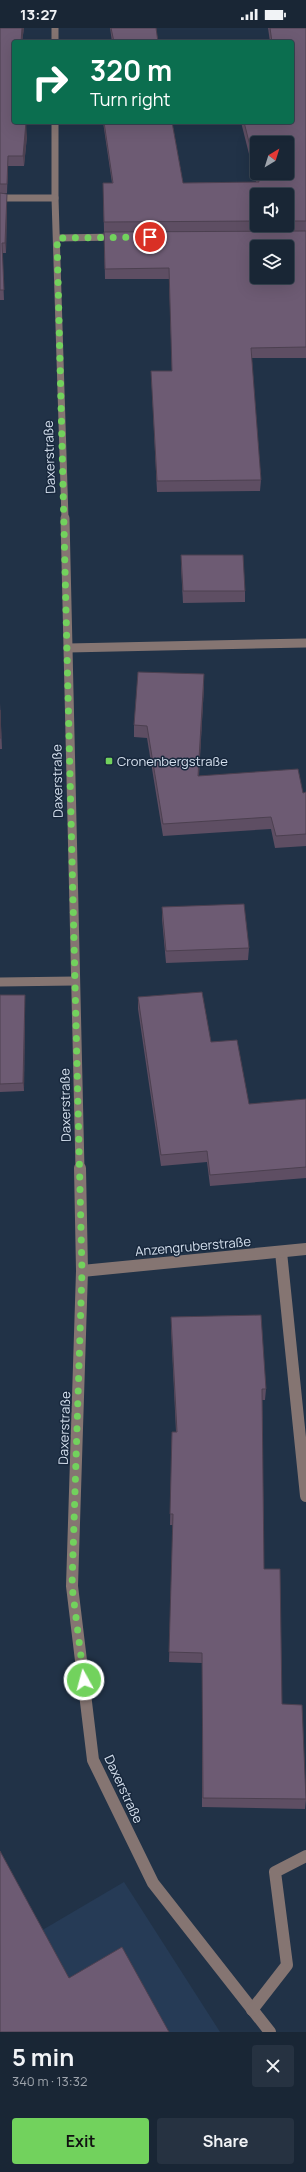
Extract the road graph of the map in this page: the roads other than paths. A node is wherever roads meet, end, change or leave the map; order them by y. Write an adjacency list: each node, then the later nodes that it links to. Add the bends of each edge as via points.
1 (55, 28): 2 (street)
2 (55, 40)
3 (55, 124): 5 (street, Daxerstraße)
4 (0, 198): 5 (street)
5 (55, 198): 7 (street, Daxerstraße)
6 (127, 237): 7 (street)
7 (57, 238): 9 (street, Daxerstraße)
8 (306, 643): 9 (street)
9 (68, 648): 10 (street, Daxerstraße)
10 (74, 981): 11 (street); 14 (street, Daxerstraße)
11 (0, 982)
12 (306, 1249): 13 (street, Anzengruberstraße)
13 (281, 1252): 14 (street, Anzengruberstraße); 15 (street)
14 (82, 1271): 17 (street, Daxerstraße, via 72,1586 93,1760 153,1883)
15 (306, 1496)
16 (306, 1856): 17 (street, via 275,1872 287,1965)
17 (252, 2010): 18 (street, Daxerstraße)
18 (270, 2032)

